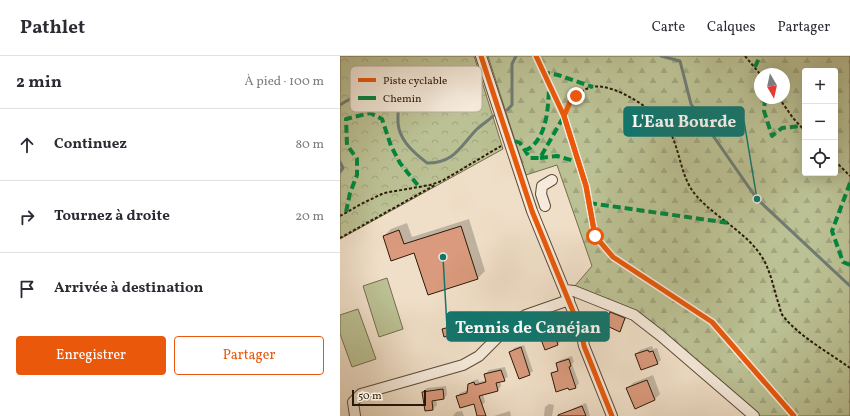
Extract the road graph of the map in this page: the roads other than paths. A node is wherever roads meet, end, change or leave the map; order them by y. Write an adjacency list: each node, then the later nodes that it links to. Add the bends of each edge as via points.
1 (481, 56): 4 (street, via 532,211)
2 (552, 180): 3 (street, via 542,186 541,194)
3 (545, 206)
4 (565, 290): 5 (street); 8 (street, via 574,291 634,315)
5 (569, 300): 6 (street, via 526,314 511,324 479,356 464,365 361,394 353,402); 7 (street)
6 (355, 416)
7 (612, 416)
8 (754, 416)

